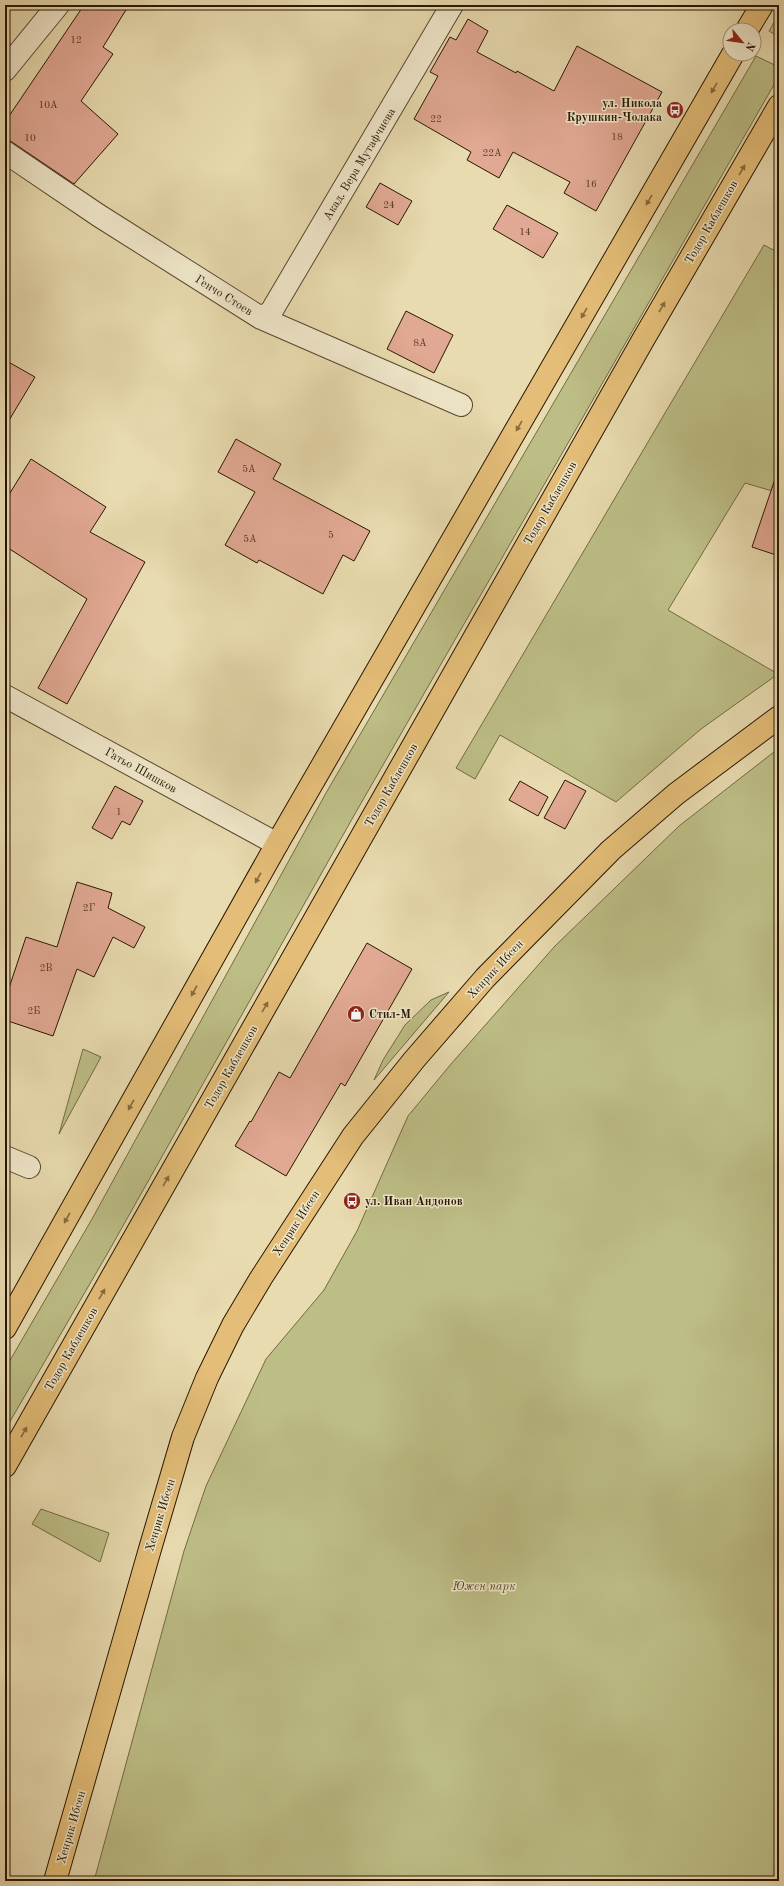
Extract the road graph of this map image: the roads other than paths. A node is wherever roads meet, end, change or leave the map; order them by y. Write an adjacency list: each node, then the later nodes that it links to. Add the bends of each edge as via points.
1 (58, 5): 6 (street)
2 (452, 5): 9 (street, Акад. Вера Мутафчиева, via 271,312)
3 (762, 5): 4 (main road)
4 (752, 22)
5 (728, 62): 13 (main road, one-way to 13)
6 (5, 70)
7 (779, 106): 17 (main road, Тодор Каблешков, one-way to 7, via 643,340)
8 (5, 152): 9 (street, Генчо Стоев, via 98,215)
9 (261, 318): 10 (street, Генчо Стоев)
10 (461, 405)
11 (5, 696): 13 (street, Гатьо Шишков)
12 (779, 717): 18 (main road, Хенрик Ибсен, via 676,794 611,850 485,978 353,1136 261,1278 233,1325 207,1378 183,1438)
13 (277, 844): 16 (main road, one-way to 16)
14 (5, 1157): 15 (street)
15 (29, 1167)
16 (5, 1328)
17 (5, 1466)
18 (55, 1881)

